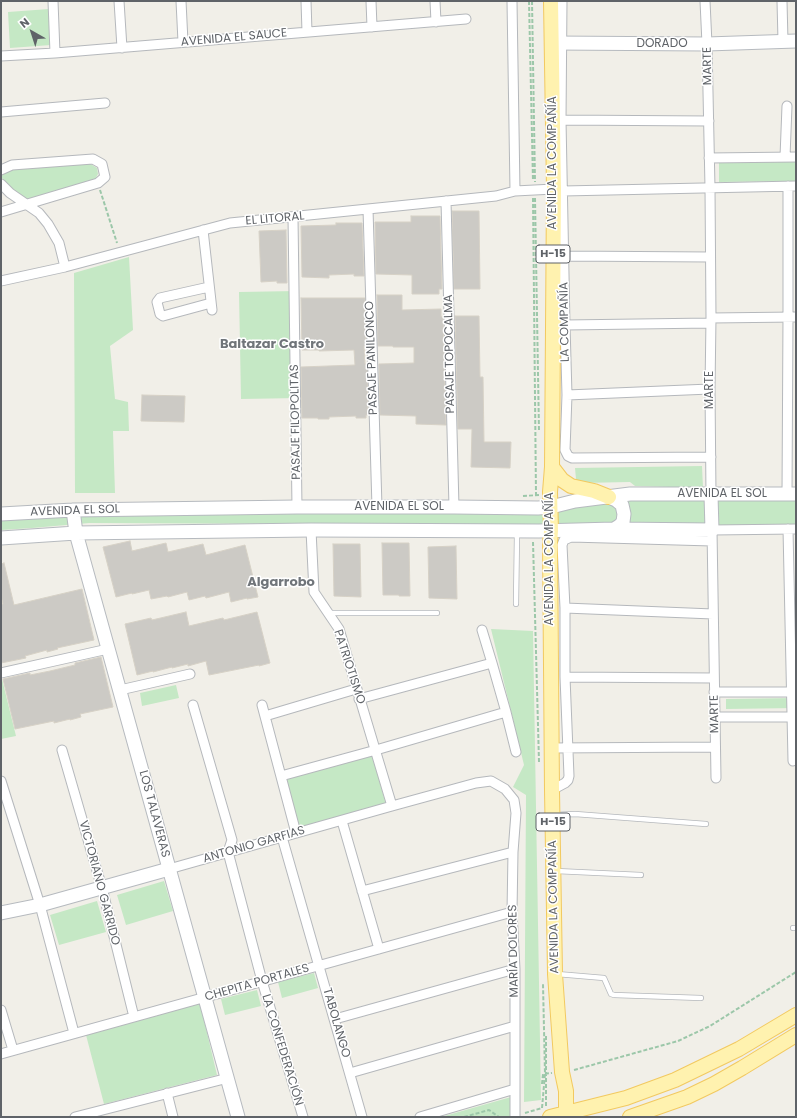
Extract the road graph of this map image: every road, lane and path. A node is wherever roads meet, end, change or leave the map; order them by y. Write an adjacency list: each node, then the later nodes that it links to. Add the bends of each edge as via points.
1 (53, 1): 23 (street)
2 (119, 1): 22 (street)
3 (181, 1): 19 (street)
4 (306, 1): 16 (street)
5 (371, 1): 15 (street)
6 (436, 1): 14 (street)
7 (512, 1): 40 (street)
8 (529, 1): 38 (path)
9 (551, 1): 20 (main road, AVENIDA LA COMPAÑÍA / H-15)
10 (562, 1): 20 (street, LA COMPAÑÍA)
11 (706, 1): 21 (street, MARTE)
12 (782, 1): 17 (street)
13 (466, 19): 14 (street, AVENIDA EL SAUCE)
14 (436, 22): 15 (street, AVENIDA EL SAUCE)
15 (372, 27): 16 (street, AVENIDA EL SAUCE)
16 (307, 32): 19 (street, AVENIDA EL SAUCE)
17 (782, 41): 18 (street, DORADO); 21 (street, DORADO)
18 (796, 41)
19 (183, 42): 22 (street, AVENIDA EL SAUCE)
20 (557, 44): 21 (street, DORADO); 28 (street, LA COMPAÑÍA); 39 (main road, AVENIDA LA COMPAÑÍA / H-15)
21 (707, 44): 29 (street, MARTE)
22 (122, 48): 23 (street, AVENIDA EL SAUCE)
23 (55, 54): 24 (street, AVENIDA EL SAUCE)
24 (1, 56)
25 (105, 103): 27 (street)
26 (787, 106): 30 (street)
27 (1, 112)
28 (562, 120): 29 (street); 39 (street, LA COMPAÑÍA)
29 (709, 121): 32 (street, MARTE)
30 (785, 157): 31 (street); 32 (street)
31 (796, 157)
32 (709, 158): 37 (street, MARTE)
33 (1, 170): 34 (street, via 12,166 93,159 102,164 105,178)
34 (98, 183): 42 (street); 47 (path)
35 (1, 184): 42 (street)
36 (792, 186): 37 (street, EL LITORAL); 53 (street)
37 (710, 188): 39 (street, EL LITORAL); 49 (street, MARTE)
38 (533, 190): 39 (street, EL LITORAL); 40 (street, EL LITORAL); 67 (path, via 536,495)
39 (558, 190): 48 (street, LA COMPAÑÍA); 59 (main road, AVENIDA LA COMPAÑÍA / H-15)
40 (515, 191): 41 (street, EL LITORAL)
41 (446, 202): 43 (street, EL LITORAL); 65 (street, PASAJE TOPOCALMA)
42 (26, 204): 44 (street); 50 (street, via 39,213 48,224 59,243)
43 (368, 209): 45 (street, EL LITORAL); 64 (street, PASAJE PANILONCO)
44 (1, 212)
45 (293, 217): 46 (street, EL LITORAL, via 230,223); 63 (street, PASAJE FILOPOLITAS)
46 (203, 230): 47 (street, EL LITORAL); 52 (street)
47 (120, 253): 50 (street, EL LITORAL)
48 (564, 256): 49 (street); 55 (street, LA COMPAÑÍA)
49 (710, 257): 54 (street, MARTE)
50 (65, 267): 51 (street, EL LITORAL)
51 (1, 281)
52 (209, 286): 52 (street, via 211,307 163,316 160,314 157,302 160,298)
53 (792, 317): 54 (street); 61 (street)
54 (711, 320): 55 (street); 56 (street, MARTE)
55 (565, 326): 57 (street, LA COMPAÑÍA)
56 (710, 389): 57 (street); 58 (street, MARTE)
57 (567, 395): 58 (street, LA COMPAÑÍA, via 565,450 572,458)
58 (711, 457): 60 (street, MARTE)
59 (552, 466): 62 (main road, via 562,480 571,486); 66 (main road, AVENIDA LA COMPAÑÍA / H-15)
60 (711, 494): 61 (street, AVENIDA EL SOL); 62 (street, AVENIDA EL SOL, via 630,494); 77 (street, MARTE)
61 (791, 494)
62 (609, 497): 66 (street, AVENIDA EL SOL); 70 (street, via 616,500 624,509 623,522)
63 (297, 507): 64 (street, AVENIDA EL SOL); 68 (street, AVENIDA EL SOL)
64 (377, 507): 65 (street, AVENIDA EL SOL)
65 (454, 507): 67 (street, AVENIDA EL SOL)
66 (551, 507): 67 (street, AVENIDA EL SOL); 75 (main road, AVENIDA LA COMPAÑÍA / H-15)
67 (532, 508)
68 (73, 510): 69 (street, AVENIDA EL SOL); 76 (street, LOS TALAVERAS)
69 (1, 514)
70 (614, 529): 75 (street, AVENIDA EL SOL); 77 (street, AVENIDA EL SOL)
71 (792, 529): 77 (street); 94 (street)
72 (311, 530): 73 (street, AVENIDA EL SOL); 76 (street, AVENIDA EL SOL); 81 (street, PATRIOTISMO, via 314,592)
73 (517, 531): 74 (street, AVENIDA EL SOL); 79 (lane)
74 (533, 531): 75 (street, AVENIDA EL SOL); 109 (path)
75 (551, 531): 104 (main road, AVENIDA LA COMPAÑÍA / H-15)
76 (76, 533): 78 (street, AVENIDA EL SOL); 85 (street, LOS TALAVERAS)
77 (712, 535): 80 (street, via 571,537 564,540); 83 (street, MARTE)
78 (1, 538)
79 (516, 604)
80 (564, 608): 83 (street); 89 (street)
81 (328, 613): 82 (lane); 91 (street, PATRIOTISMO, via 339,629)
82 (437, 613)
83 (713, 614): 90 (street, MARTE)
84 (482, 630): 86 (street)
85 (108, 649): 87 (street); 92 (street, LOS TALAVERAS)
86 (492, 663): 95 (street); 98 (street)
87 (1, 673)
88 (190, 674): 92 (street)
89 (565, 677): 90 (street); 103 (street)
90 (714, 678): 93 (street, MARTE)
91 (356, 689): 95 (street, PATRIOTISMO); 99 (street)
92 (120, 690): 123 (street, LOS TALAVERAS)
93 (714, 692): 94 (street); 100 (street, MARTE)
94 (794, 692): 101 (street)
95 (359, 699): 106 (street, PATRIOTISMO)
96 (193, 705): 121 (street, LA CONFEDERACIÓN, via 232,840)
97 (262, 705): 99 (street)
98 (506, 712): 106 (street); 107 (street)
99 (265, 716): 110 (street)
100 (715, 717): 101 (street); 102 (street, MARTE)
101 (794, 717): 108 (street)
102 (715, 746): 103 (street); 111 (street, MARTE)
103 (567, 747): 104 (street); 114 (street, via 568,780)
104 (551, 748): 114 (main road, AVENIDA LA COMPAÑÍA / H-15)
105 (62, 750): 126 (street, VICTORIANO GARRIDO)
106 (376, 750): 110 (street); 115 (street, PATRIOTISMO)
107 (516, 752)
108 (793, 761)
109 (539, 765)
110 (280, 776): 119 (street)
111 (716, 778)
112 (1, 781): 128 (street)
113 (505, 789): 115 (street, ANTONIO GARFIAS, via 491,781 476,783); 122 (street, MARÍA DOLORES, via 514,800 516,813)
114 (552, 790): 116 (main road, AVENIDA LA COMPAÑÍA / H-15)
115 (392, 806): 117 (street, ANTONIO GARFIAS)
116 (552, 815): 118 (lane, via 575,814); 124 (main road, AVENIDA LA COMPAÑÍA / H-15)
117 (342, 820): 119 (street, ANTONIO GARFIAS); 127 (street)
118 (706, 824)
119 (296, 833): 120 (street, ANTONIO GARFIAS)
120 (282, 837): 121 (street, ANTONIO GARFIAS); 132 (street, TABOLANGO)
121 (228, 852): 123 (street, ANTONIO GARFIAS); 136 (street, LA CONFEDERACIÓN)
122 (513, 852): 127 (street); 129 (street, MARÍA DOLORES)
123 (169, 869): 126 (street, ANTONIO GARFIAS); 137 (street, LOS TALAVERAS)
124 (554, 871): 125 (lane); 135 (main road, AVENIDA LA COMPAÑÍA / H-15)
125 (641, 875)
126 (102, 888): 128 (street, ANTONIO GARFIAS); 141 (street, VICTORIANO GARRIDO)
127 (362, 891): 131 (street)
128 (40, 905): 130 (street, ANTONIO GARFIAS); 144 (street)
129 (512, 912): 131 (street, CHEPITA PORTALES); 133 (street, MARÍA DOLORES)
130 (1, 913)
131 (379, 949): 132 (street, CHEPITA PORTALES)
132 (319, 965): 136 (street, CHEPITA PORTALES); 142 (street, TABOLANGO)
133 (515, 969): 142 (street); 143 (street, MARÍA DOLORES)
134 (796, 972): 148 (path, via 710,1026 678,1041)
135 (549, 976): 138 (lane, via 604,978 611,994 614,995); 148 (main road, AVENIDA LA COMPAÑÍA / H-15); 150 (path)
136 (262, 981): 137 (street, CHEPITA PORTALES); 162 (street, LA CONFEDERACIÓN)
137 (205, 997): 141 (street, CHEPITA PORTALES); 151 (street, LOS TALAVERAS)
138 (701, 998)
139 (1, 1010): 146 (street)
140 (796, 1015): 156 (main road, via 739,1049 675,1080 626,1098)
141 (134, 1017): 144 (street, CHEPITA PORTALES)
142 (335, 1019): 149 (street, TABOLANGO)
143 (515, 1026): 149 (street); 152 (street, MARÍA DOLORES)
144 (74, 1033): 146 (street, CHEPITA PORTALES)
145 (796, 1035): 167 (main road, via 714,1084 687,1097)
146 (13, 1050): 147 (street, CHEPITA PORTALES)
147 (1, 1054)
148 (562, 1072): 150 (path); 156 (main road, AVENIDA LA COMPAÑÍA / H-15, via 566,1091)
149 (350, 1073): 163 (street, TABOLANGO)
150 (544, 1074): 155 (path); 157 (path, via 542,1108)
151 (228, 1078): 153 (street); 161 (street, LOS TALAVERAS)
152 (515, 1089): 157 (street, MARÍA DOLORES); 164 (street)
153 (167, 1093): 154 (street); 160 (street)
154 (113, 1107): 158 (street); 159 (street)
155 (546, 1113): 156 (main road)
156 (566, 1115)
157 (515, 1116)
158 (75, 1117)
159 (115, 1117)
160 (173, 1117)
161 (238, 1117)
162 (303, 1117)
163 (362, 1117)
164 (420, 1117)
165 (464, 1117): 166 (path, via 489,1110)
166 (499, 1117)
167 (630, 1117)

